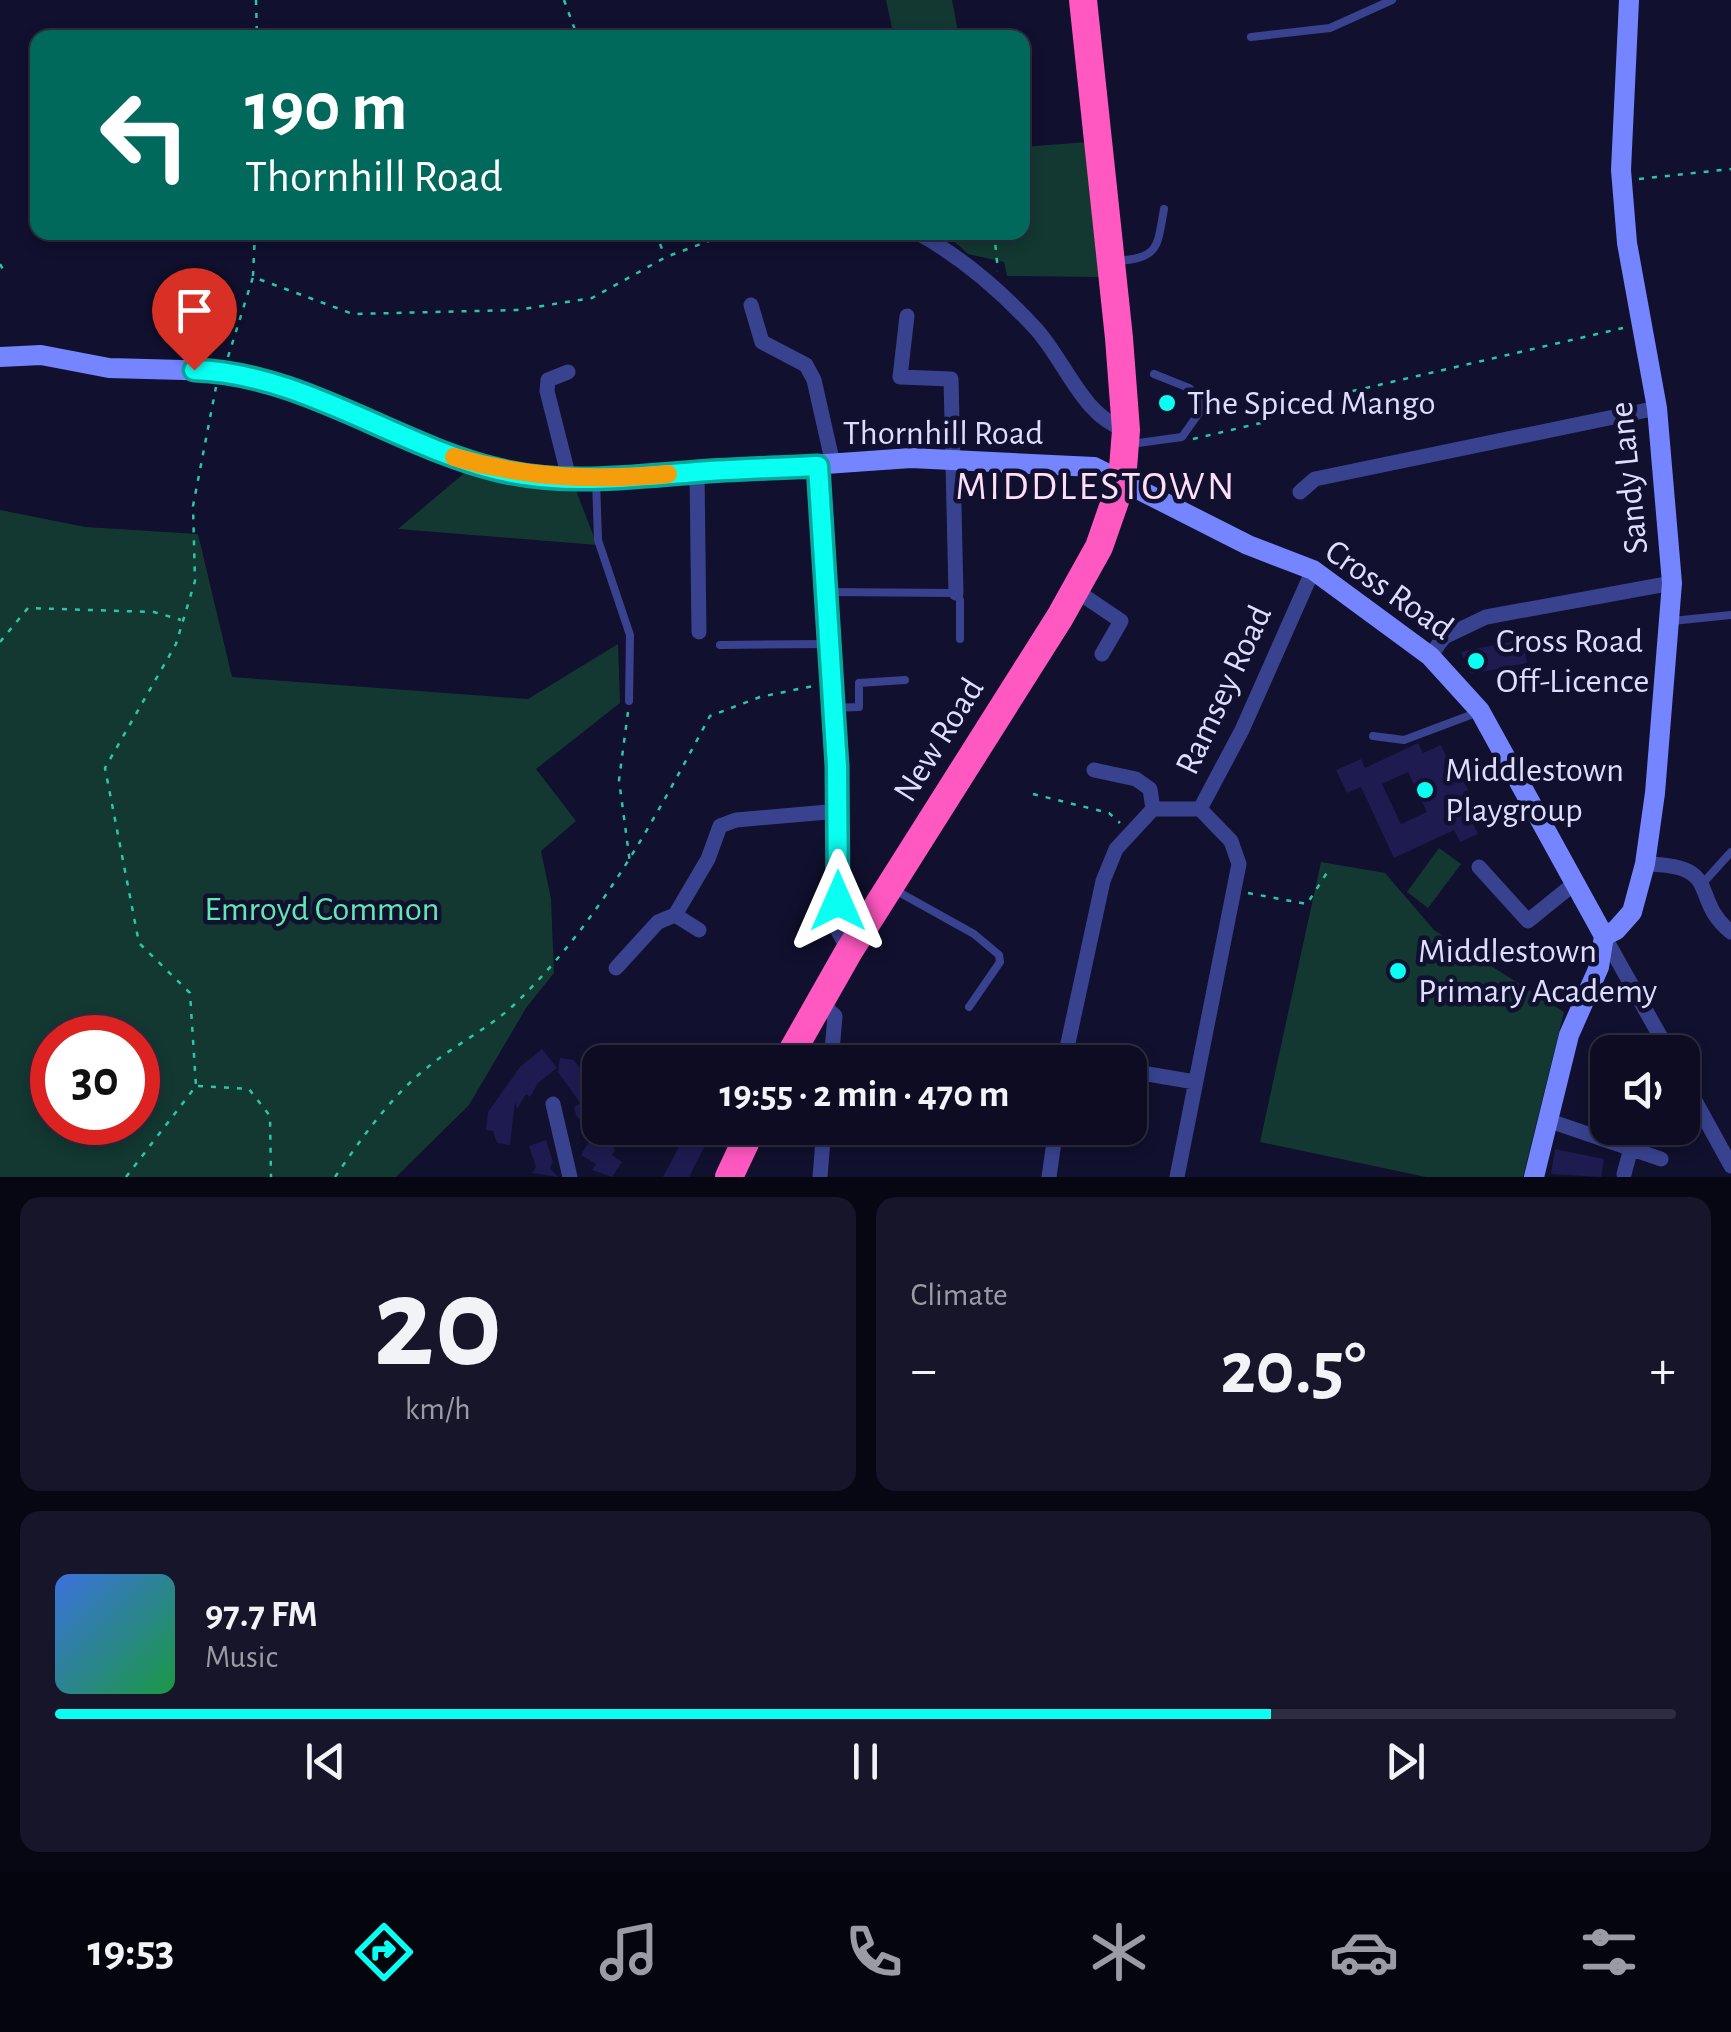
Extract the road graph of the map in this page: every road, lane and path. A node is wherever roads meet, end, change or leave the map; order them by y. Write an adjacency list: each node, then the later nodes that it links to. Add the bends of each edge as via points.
1 (256, 0): 6 (path)
2 (564, 0): 7 (path)
3 (1083, 0): 18 (highway, New Road)
4 (1392, 0): 8 (lane, via 1330,28)
5 (1629, 0): 9 (street, Sandy Lane)
6 (257, 30)
7 (575, 30)
8 (1251, 37)
9 (1621, 170): 10 (path, via 1632,179); 25 (street, Sandy Lane)
10 (1731, 170)
11 (1164, 208): 18 (lane, via 1151,254)
12 (255, 240): 21 (path)
13 (659, 240): 17 (path)
14 (711, 240): 17 (path)
15 (931, 240): 22 (street, via 953,252)
16 (995, 240): 22 (path)
17 (666, 257): 21 (path, via 592,298 516,310 353,314)
18 (1112, 262): 32 (highway, New Road)
19 (0, 264): 20 (path)
20 (5, 273)
21 (252, 277): 27 (path, via 236,344)
22 (999, 298): 32 (street, via 1032,325 1087,403)
23 (752, 305): 34 (street, via 762,342 806,366 814,380)
24 (907, 316): 33 (street, via 900,377 951,379)
25 (1642, 323): 30 (street, Sandy Lane); 31 (path, via 1280,408 1265,422 1200,441)
26 (0, 357): 27 (street, Thornhill Road)
27 (220, 371): 36 (street, Thornhill Road, via 300,393 452,457 500,471); 46 (path, via 193,506 194,581)
28 (568, 372): 36 (street, via 548,380 547,391)
29 (1154, 374): 31 (lane, via 1201,400)
30 (1657, 408): 39 (street, via 1315,479); 41 (street, Sandy Lane)
31 (1182, 437): 32 (lane)
32 (1126, 438): 38 (highway, New Road)
33 (954, 460): 34 (street, Thornhill Road); 38 (street, Thornhill Road, via 1094,467); 44 (street)
34 (826, 465): 35 (street, Thornhill Road); 43 (street)
35 (697, 472): 37 (street, Thornhill Road); 48 (street)
36 (568, 478): 37 (street, Thornhill Road)
37 (596, 479): 57 (lane, via 598,540 630,635)
38 (1122, 482): 40 (street, Cross Road); 42 (highway, New Road)
39 (1300, 492)
40 (1313, 570): 54 (street, Cross Road); 63 (street, Ramsey Road)
41 (1672, 583): 47 (street, Sandy Lane); 54 (street, via 1486,617 1444,638)
42 (1076, 590): 53 (street, via 1122,621); 74 (highway, New Road)
43 (828, 592): 44 (lane); 52 (street)
44 (956, 594): 49 (lane)
45 (1731, 615): 47 (lane)
46 (182, 620): 50 (path, via 154,612 28,608); 90 (path, via 176,644 104,768 138,943 190,993)
47 (1668, 622): 69 (street, Sandy Lane)
48 (700, 632)
49 (960, 639)
50 (0, 642)
51 (720, 644): 52 (lane)
52 (826, 644): 56 (street)
53 (1102, 654)
54 (1430, 656): 59 (street, Cross Road)
55 (906, 680): 58 (lane, via 859,684 859,707)
56 (830, 684): 58 (street); 68 (path, via 785,690 710,716)
57 (628, 701): 68 (path, via 619,780)
58 (832, 708): 65 (street)
59 (1480, 712): 60 (lane, via 1404,740); 72 (street, Cross Road)
60 (1373, 736)
61 (1094, 770): 64 (street, via 1136,778 1150,790)
62 (1033, 794): 66 (path, via 1109,813)
63 (1200, 808): 64 (street); 75 (street, Ramsey Road, via 1231,841 1239,864)
64 (1153, 809): 66 (street)
65 (838, 811): 76 (street, via 720,826); 80 (street, via 838,931)
66 (1129, 831): 87 (street, via 1103,881)
67 (1731, 852): 73 (lane)
68 (630, 864): 104 (path, via 598,912 518,1002 424,1069)
69 (1644, 864): 73 (street, via 1684,867); 79 (street, Sandy Lane, via 1632,912)
70 (1479, 868): 72 (street, via 1528,921)
71 (1328, 871): 75 (path, via 1307,904)
72 (1575, 884): 79 (street, Cross Road)
73 (1703, 884): 78 (street)
74 (890, 888): 80 (highway, New Road); 83 (lane, via 1000,955)
75 (1237, 891): 89 (street, Ramsey Road)
76 (675, 915): 77 (street); 81 (street, via 658,922)
77 (700, 930)
78 (1731, 932)
79 (1604, 936): 84 (street); 93 (street, via 1600,967 1569,1035)
80 (849, 950): 82 (highway, New Road)
81 (616, 968)
82 (819, 1001): 85 (highway, New Road); 86 (street, via 835,1016)
83 (969, 1007)
84 (1659, 1035)
85 (795, 1045)
86 (832, 1045)
87 (1067, 1045)
88 (1147, 1073): 89 (street)
89 (1195, 1082): 108 (street, Ramsey Road)
90 (196, 1086): 102 (path); 103 (path, via 248,1089 270,1116)
91 (553, 1104): 105 (street)
92 (1700, 1110): 100 (street)
93 (1547, 1120): 97 (street); 109 (street)
94 (707, 1145): 99 (path)
95 (823, 1145): 106 (street)
96 (1054, 1145): 107 (street)
97 (1631, 1148): 98 (street); 101 (street)
98 (1661, 1159)
99 (735, 1166)
100 (1731, 1166)
101 (1624, 1174)
102 (126, 1177)
103 (272, 1177)
104 (335, 1177)
105 (570, 1177)
106 (820, 1177)
107 (1050, 1177)
108 (1177, 1177)
109 (1534, 1177)

